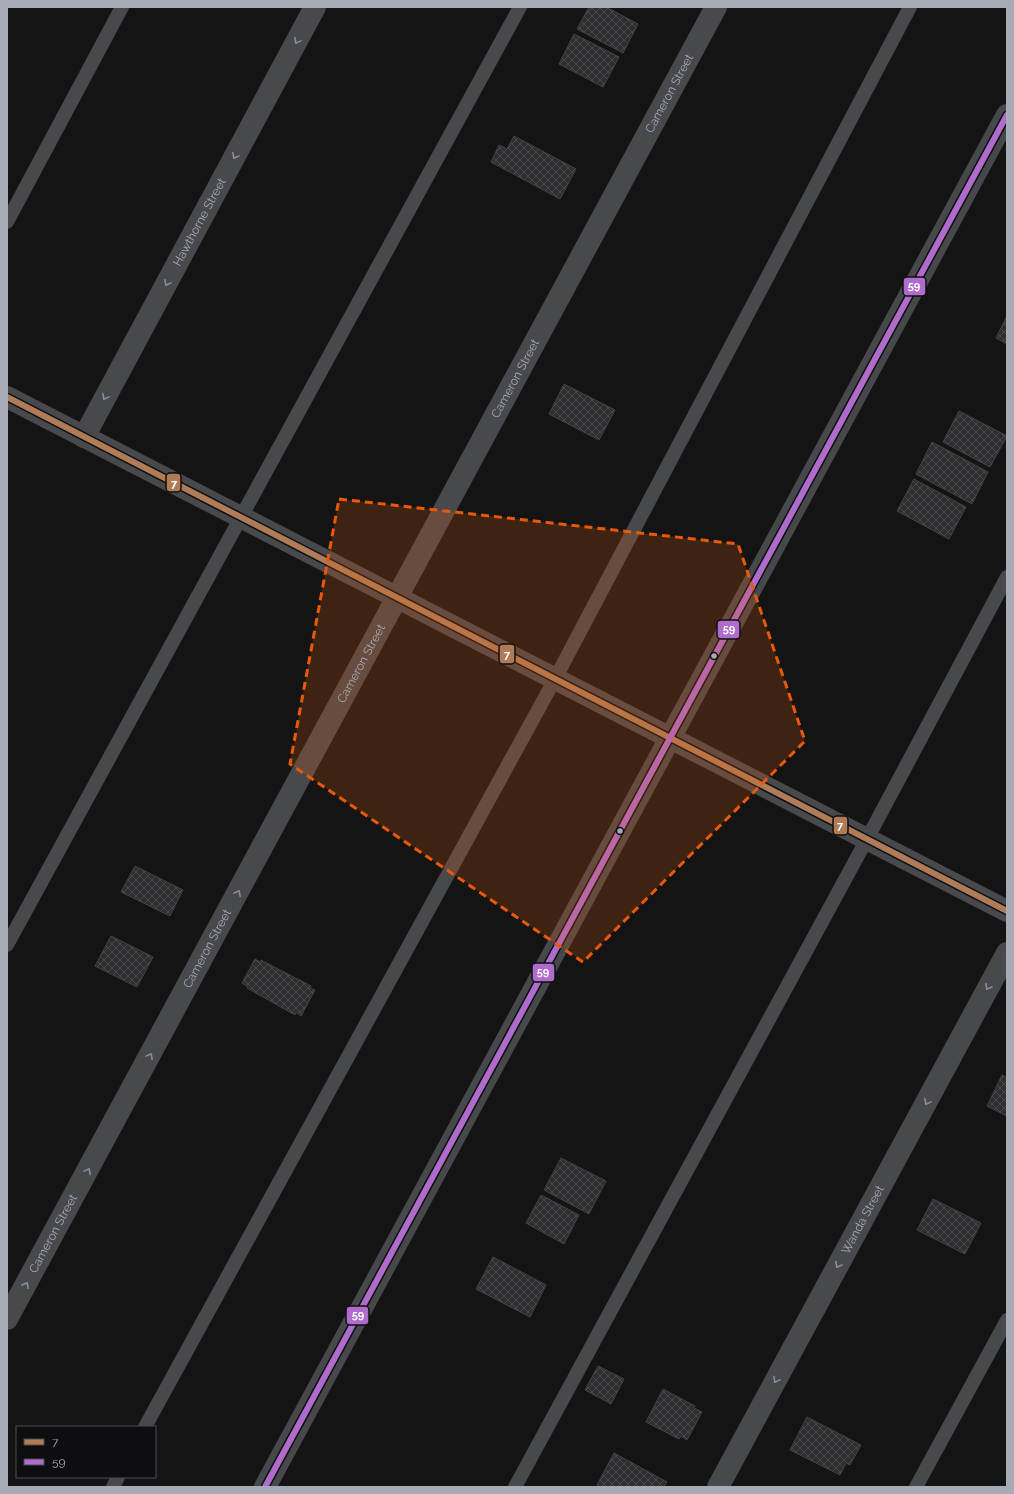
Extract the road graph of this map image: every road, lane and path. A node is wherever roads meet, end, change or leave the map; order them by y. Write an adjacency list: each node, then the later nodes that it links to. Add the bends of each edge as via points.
1 (122, 7): 7 (lane)
2 (315, 7): 9 (street, Hawthorne Street, one-way to 9)
3 (520, 7): 10 (lane)
4 (716, 7): 12 (street, Cameron Street)
5 (910, 7): 13 (lane)
6 (1007, 115): 14 (street)
7 (7, 222)
8 (7, 397): 9 (street)
9 (84, 437): 10 (street)
10 (241, 518): 12 (street); 17 (lane)
11 (1007, 577): 15 (lane)
12 (397, 598): 13 (street); 19 (street, Cameron Street, one-way to 12)
13 (555, 679): 14 (street); 21 (lane)
14 (671, 738): 15 (street); 24 (street)
15 (867, 839): 16 (street); 25 (lane)
16 (1007, 911)
17 (7, 945)
18 (1007, 953): 26 (street, Wanda Street, one-way to 26)
19 (7, 1319)
20 (1007, 1320): 27 (lane)
21 (146, 1426)
22 (118, 1478): 23 (lane)
23 (113, 1487)
24 (266, 1487)
25 (515, 1487)
26 (718, 1487)
27 (916, 1487)

